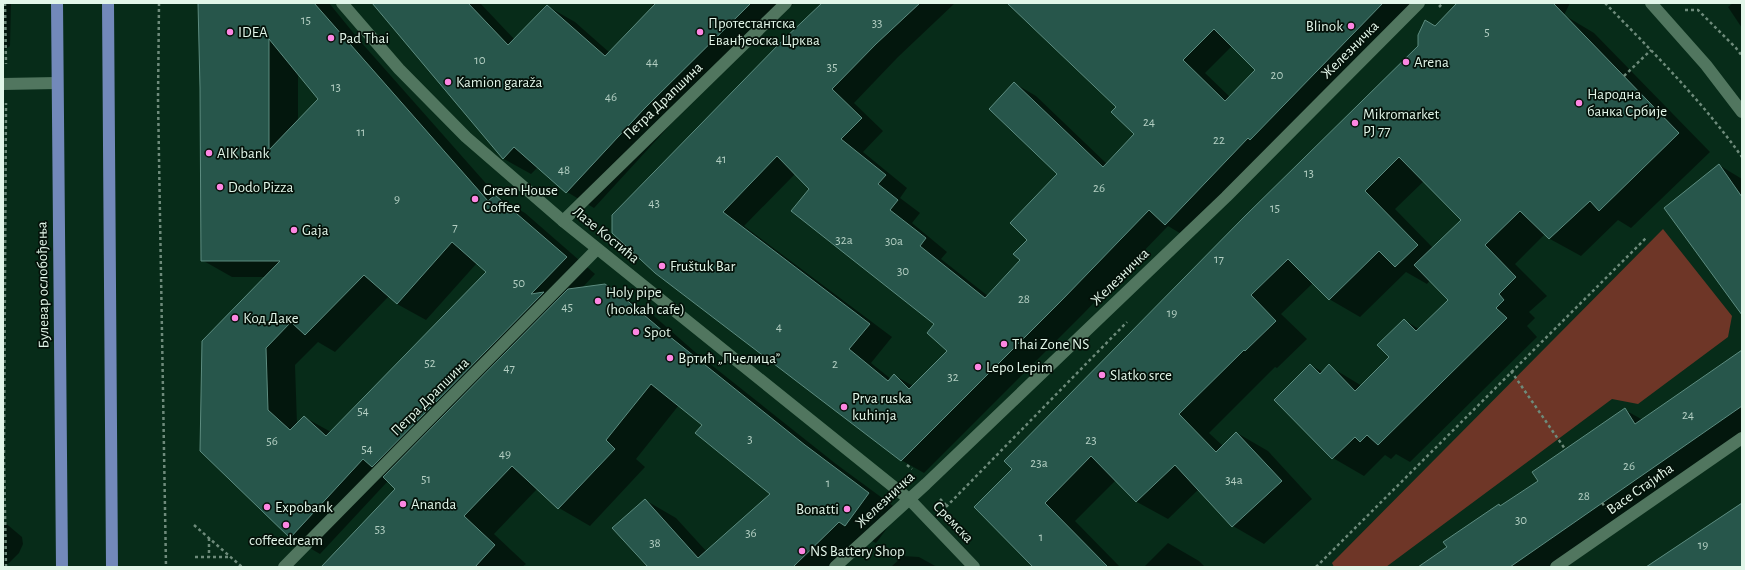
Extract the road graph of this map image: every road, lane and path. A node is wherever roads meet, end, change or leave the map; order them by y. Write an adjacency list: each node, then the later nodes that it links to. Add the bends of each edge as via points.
1 (5, 3): 15 (path)
2 (57, 3): 14 (main road, Булевар ослобођења)
3 (108, 3): 34 (main road)
4 (159, 3): 35 (path, via 158,99)
5 (342, 3): 18 (street, Лазе Костића, via 399,69 466,137)
6 (786, 3): 18 (street, Петра Драпшина)
7 (1419, 3): 24 (street, Железничка, via 1226,197)
8 (1605, 3): 11 (path)
9 (1651, 3): 16 (street, via 1706,65)
10 (1679, 11): 12 (path, via 1698,10)
11 (1651, 50): 13 (path); 17 (path, via 1721,129)
12 (1742, 56)
13 (1624, 76)
14 (57, 83): 15 (street); 33 (main road, Булевар ослобођења)
15 (5, 84): 32 (path)
16 (1742, 112)
17 (1742, 157)
18 (563, 221): 20 (street, Лазе Костића)
19 (1647, 237): 21 (path)
20 (597, 249): 24 (street, Лазе Костића); 37 (street, Петра Драпшина)
21 (1511, 371): 23 (path); 40 (path)
22 (1742, 438): 41 (street, Васе Стајића)
23 (1565, 449)
24 (910, 500): 38 (street, Железничка); 39 (street, Сремска)
25 (1602, 502): 26 (path)
26 (1606, 508)
27 (194, 525): 28 (path)
28 (209, 538): 30 (path); 31 (path)
29 (195, 557): 30 (path)
30 (209, 557): 31 (path)
31 (231, 557): 36 (path)
32 (6, 567)
33 (62, 567)
34 (112, 567)
35 (166, 567)
36 (242, 567)
37 (284, 567)
38 (835, 567)
39 (974, 567)
40 (1316, 567)
41 (1556, 567)

